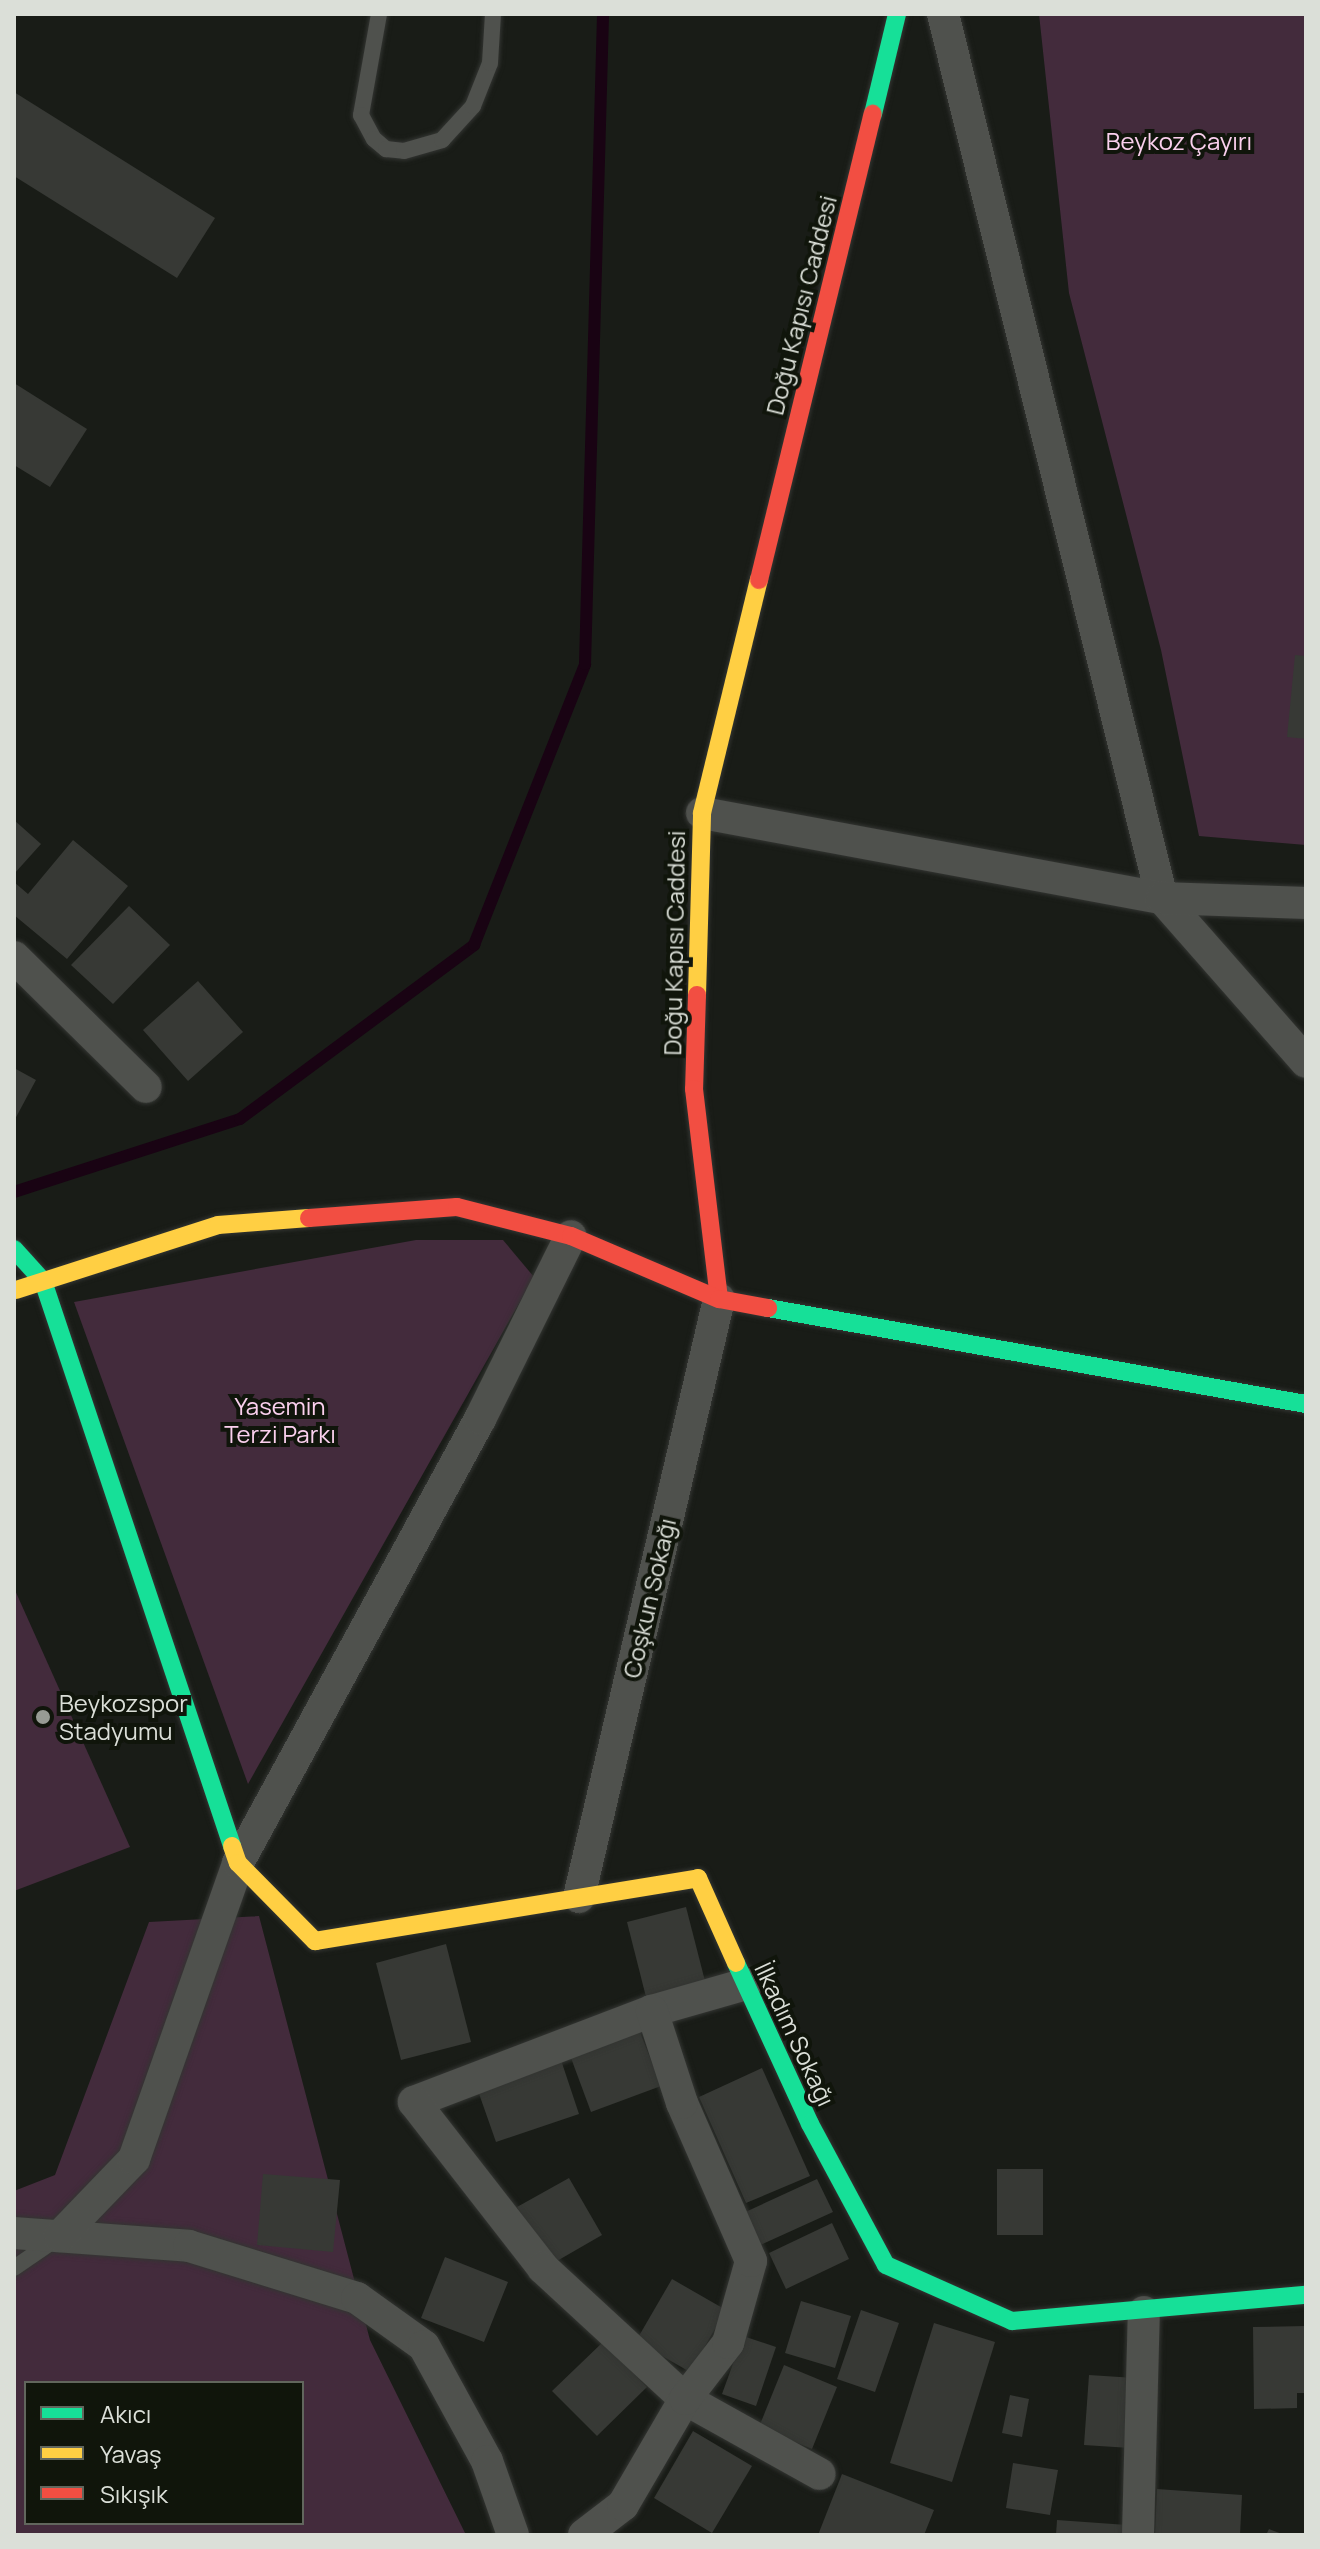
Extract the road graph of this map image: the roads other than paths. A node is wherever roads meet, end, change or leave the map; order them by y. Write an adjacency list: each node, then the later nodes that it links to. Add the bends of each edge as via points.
1 (379, 14): 2 (lane, via 361,115 374,139 386,149 404,151 442,140 473,106 490,63)
2 (493, 14)
3 (897, 14): 5 (street, Doğu Kapısı Caddesi)
4 (943, 14): 6 (street)
5 (702, 813): 6 (street); 15 (street, Doğu Kapısı Caddesi, via 694,1089)
6 (1162, 898): 7 (street); 9 (street)
7 (1306, 903)
8 (14, 957): 10 (street)
9 (1306, 1062)
10 (146, 1087)
11 (571, 1236): 13 (street, via 457,1207 218,1225); 15 (street); 17 (street, via 480,1419)
12 (14, 1249): 13 (street)
13 (43, 1281): 14 (street); 17 (street)
14 (14, 1291)
15 (719, 1299): 16 (street); 18 (street, Coşkun Sokağı)
16 (1306, 1404)
17 (238, 1863): 18 (street, İlkadım Sokağı, via 315,1941); 22 (street, via 134,2159)
18 (579, 1897): 19 (street, İlkadım Sokağı, via 698,1878)
19 (746, 1984): 20 (street); 25 (street, İlkadım Sokağı, via 810,2124 886,2265 1012,2321)
20 (652, 2011): 26 (street, via 682,2103 751,2261 728,2343); 26 (street, via 414,2102 543,2268)
21 (14, 2233): 22 (street)
22 (60, 2236): 23 (lane); 28 (street, via 189,2246 357,2298 424,2346 487,2461)
23 (14, 2268)
24 (1306, 2295): 25 (street, İlkadım Sokağı)
25 (1144, 2312): 30 (street)
26 (685, 2399): 27 (street); 29 (street, via 623,2505)
27 (820, 2474)
28 (513, 2535)
29 (584, 2535)
30 (1138, 2535)

